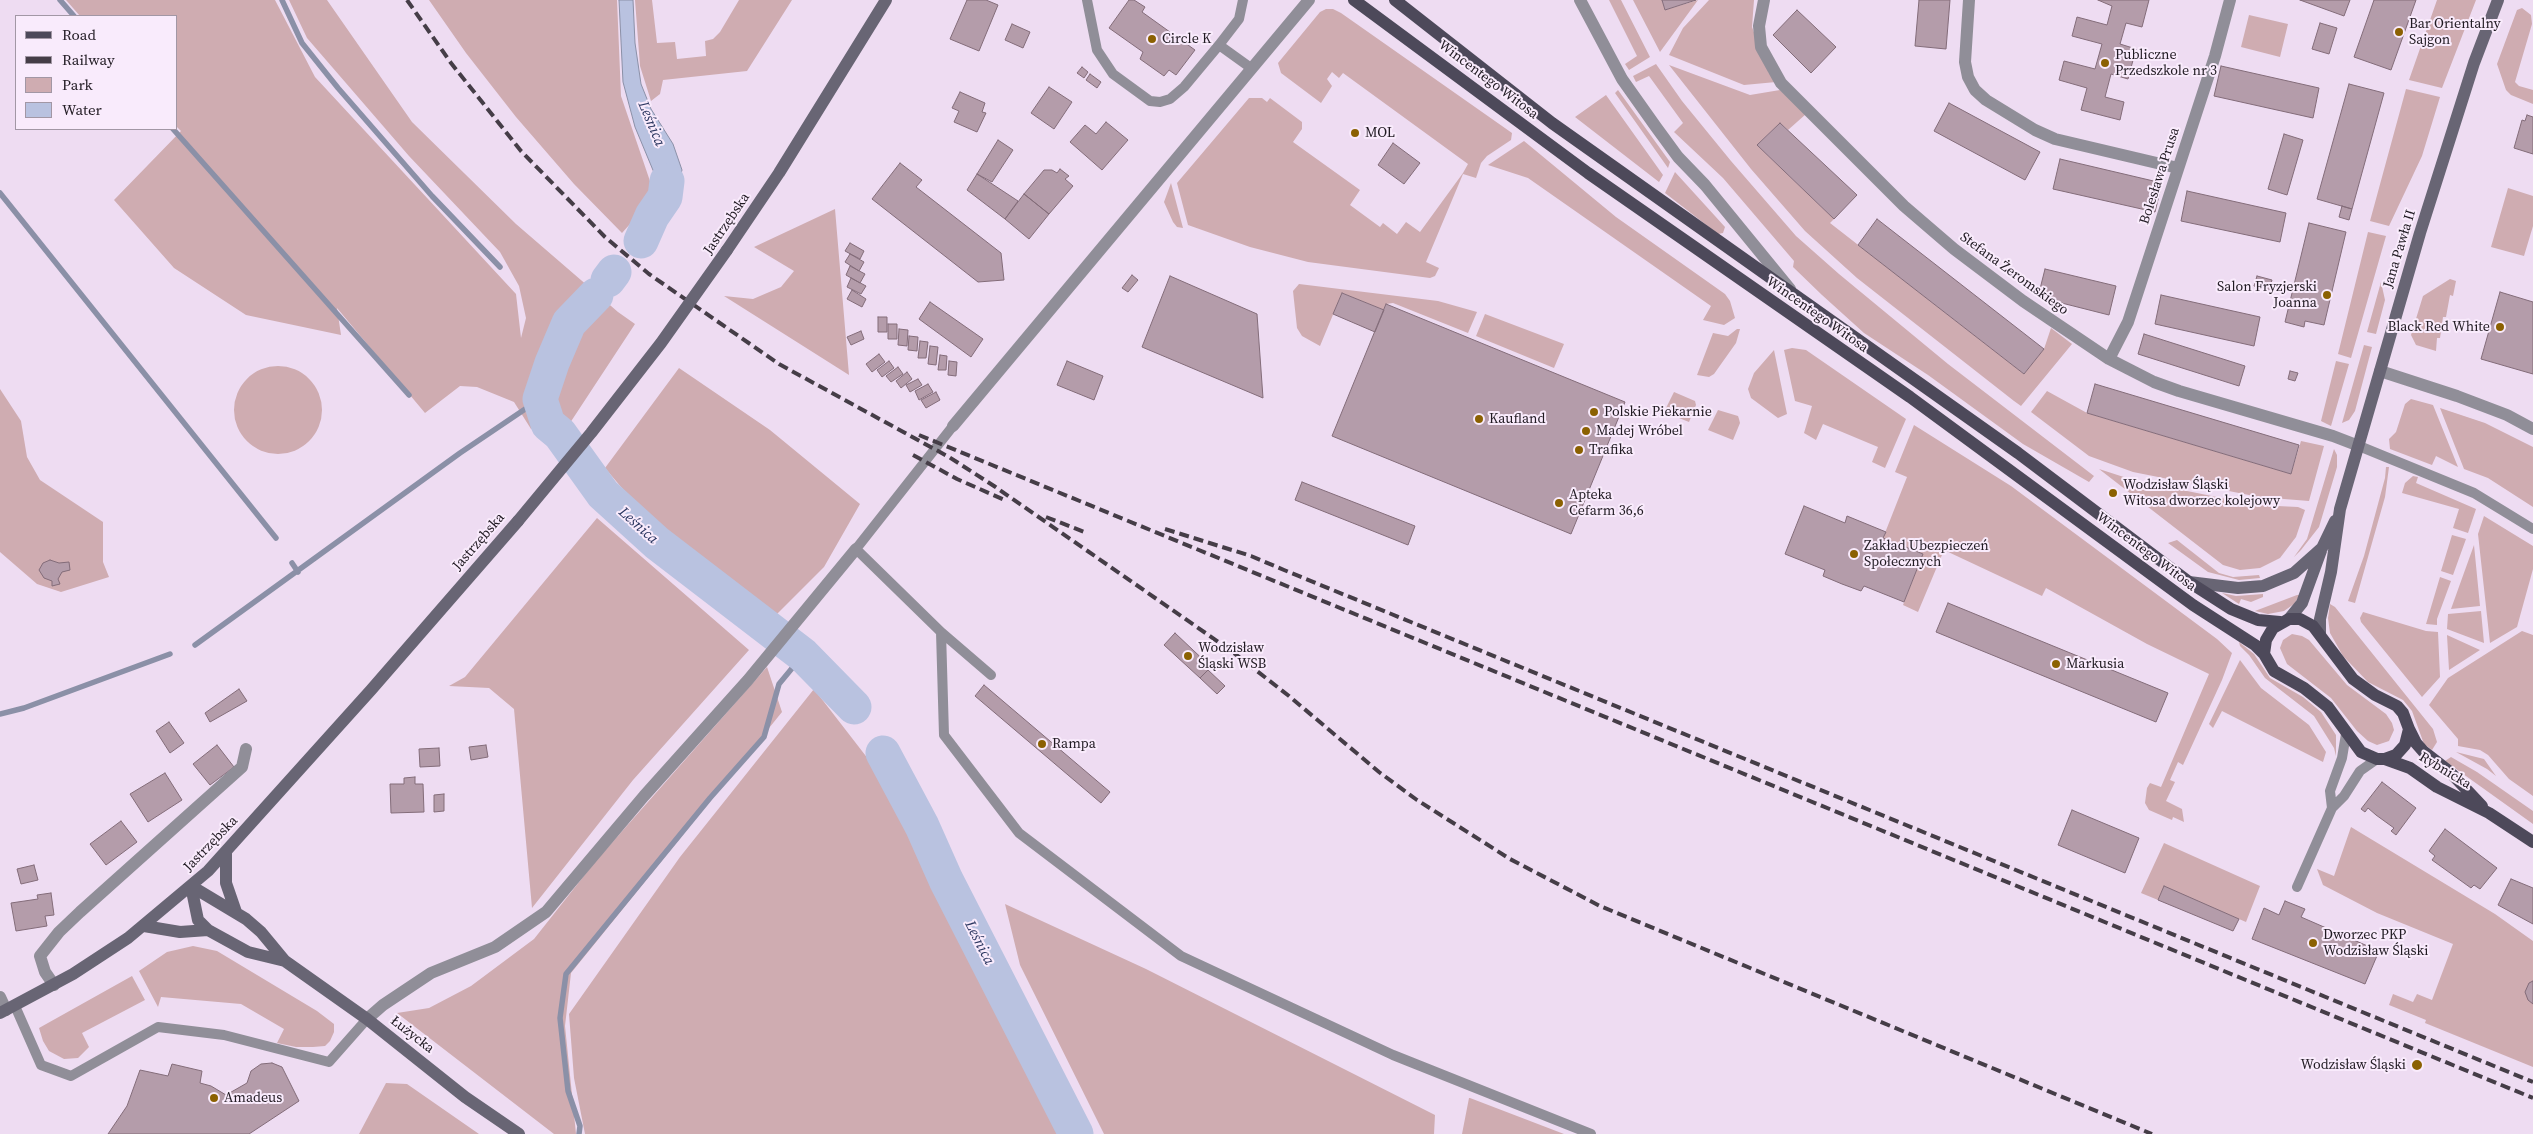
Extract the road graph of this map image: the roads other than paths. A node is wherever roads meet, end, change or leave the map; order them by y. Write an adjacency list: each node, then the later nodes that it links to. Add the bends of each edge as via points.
1 (886, 0): 38 (main road, Jastrzębska, bridge, via 779,173 661,343 518,521)
2 (1087, 0): 12 (lane, via 1097,50 1113,74 1150,100 1170,99)
3 (1243, 0): 12 (lane, via 1239,18)
4 (1309, 0): 13 (street)
5 (1354, 0): 29 (main road, Wincentego Witosa, via 1588,173 1910,397)
6 (1395, 0): 15 (main road, Wincentego Witosa, via 1552,123)
7 (1580, 0): 15 (street, via 1622,79 1678,157 1705,185)
8 (1764, 0): 16 (street, Stefana Żeromskiego, via 1759,26 1761,47 1782,83 1904,206 1954,249 2023,302)
9 (1968, 0): 14 (street, via 1965,62 1975,90 1986,100 2055,139)
10 (2230, 0): 14 (street, Bolesława Prusa)
11 (2498, 0): 17 (main road, Jana Pawła II, via 2446,149)
12 (1220, 45): 13 (lane)
13 (1251, 68): 18 (street)
14 (2178, 168): 16 (street, Bolesława Prusa, via 2128,322)
15 (1794, 295): 25 (main road, Wincentego Witosa, via 2018,453)
16 (2109, 359): 20 (street, Stefana Żeromskiego, via 2179,391)
17 (2380, 372): 19 (street, via 2457,396); 20 (main road, Jana Pawła II)
18 (952, 426): 24 (lane)
19 (2533, 429)
20 (2359, 446): 21 (main road, Jana Pawła II); 22 (lane, via 2474,493)
21 (2340, 509): 23 (main road, Jana Pawła II); 28 (main road, Jana Pawła II)
22 (2533, 529)
23 (2322, 548): 25 (main road, via 2294,572 2263,586 2238,588); 26 (main road, Jana Pawła II, via 2302,603)
24 (856, 549): 27 (lane); 48 (street, via 748,680 546,912 495,947 431,973)
25 (2189, 582): 26 (main road, Wincentego Witosa, via 2231,609 2258,620)
26 (2285, 621): 28 (main road, Wincentego Witosa, via 2307,621); 29 (main road, via 2269,634)
27 (941, 632): 30 (lane); 50 (lane, via 944,735 1018,833 1181,956 1393,1055)
28 (2320, 634): 31 (main road, Rybnicka, via 2353,679 2397,706)
29 (2264, 654): 32 (main road, Wincentego Witosa, via 2274,671 2328,707)
30 (991, 675)
31 (2409, 729): 34 (main road, via 2401,750); 36 (main road, Rybnicka, via 2423,751 2450,772)
32 (2346, 734): 34 (main road, Rybnicka, via 2360,752); 35 (lane, via 2345,748 2330,791)
33 (246, 749): 45 (street, via 242,768 59,932 40,956)
34 (2381, 759): 35 (lane, via 2360,771); 36 (main road, Rybnicka, via 2400,763 2437,787)
35 (2332, 808): 40 (lane)
36 (2489, 813): 37 (main road, Rybnicka)
37 (2533, 842)
38 (226, 853): 39 (main road, Jastrzębska); 41 (main road, via 226,883)
39 (191, 886): 41 (main road, Łużycka); 42 (main road, Jastrzębska); 43 (main road, via 198,920)
40 (2297, 887)
41 (236, 912): 44 (main road, Łużycka, via 261,932)
42 (144, 926): 43 (main road, via 180,932); 45 (main road, Jastrzębska)
43 (208, 930): 44 (main road, Łużycka, via 248,952)
44 (285, 961): 48 (main road, Łużycka)
45 (54, 986): 47 (main road, Jastrzębska)
46 (0, 997): 47 (street)
47 (7, 1010): 48 (lane, via 41,1065 71,1076 158,1027 224,1035 329,1062)
48 (367, 1019): 49 (main road, Łużycka, via 465,1097)
49 (519, 1134)
50 (1591, 1134)

